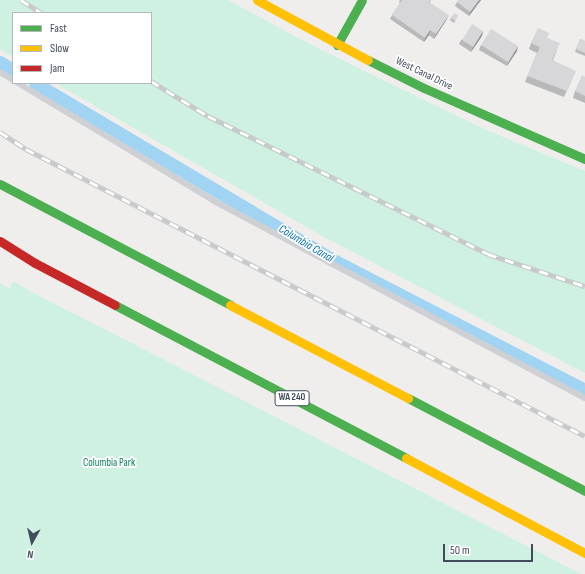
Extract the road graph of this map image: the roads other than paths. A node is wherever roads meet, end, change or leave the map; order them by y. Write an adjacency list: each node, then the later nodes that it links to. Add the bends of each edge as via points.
1 (257, 0): 3 (main road, West Canal Drive)
2 (362, 0): 3 (main road)
3 (337, 45): 7 (main road, West Canal Drive, via 424,88)
4 (0, 72): 5 (lane)
5 (12, 79)
6 (20, 84): 11 (lane, via 214,201)
7 (585, 159)
8 (0, 184): 13 (main road)
9 (0, 241): 12 (main road, WA 240, via 35,263)
10 (226, 375): 12 (main road)
11 (585, 398)
12 (340, 424): 14 (main road, WA 240)
13 (585, 491)
14 (585, 553)

